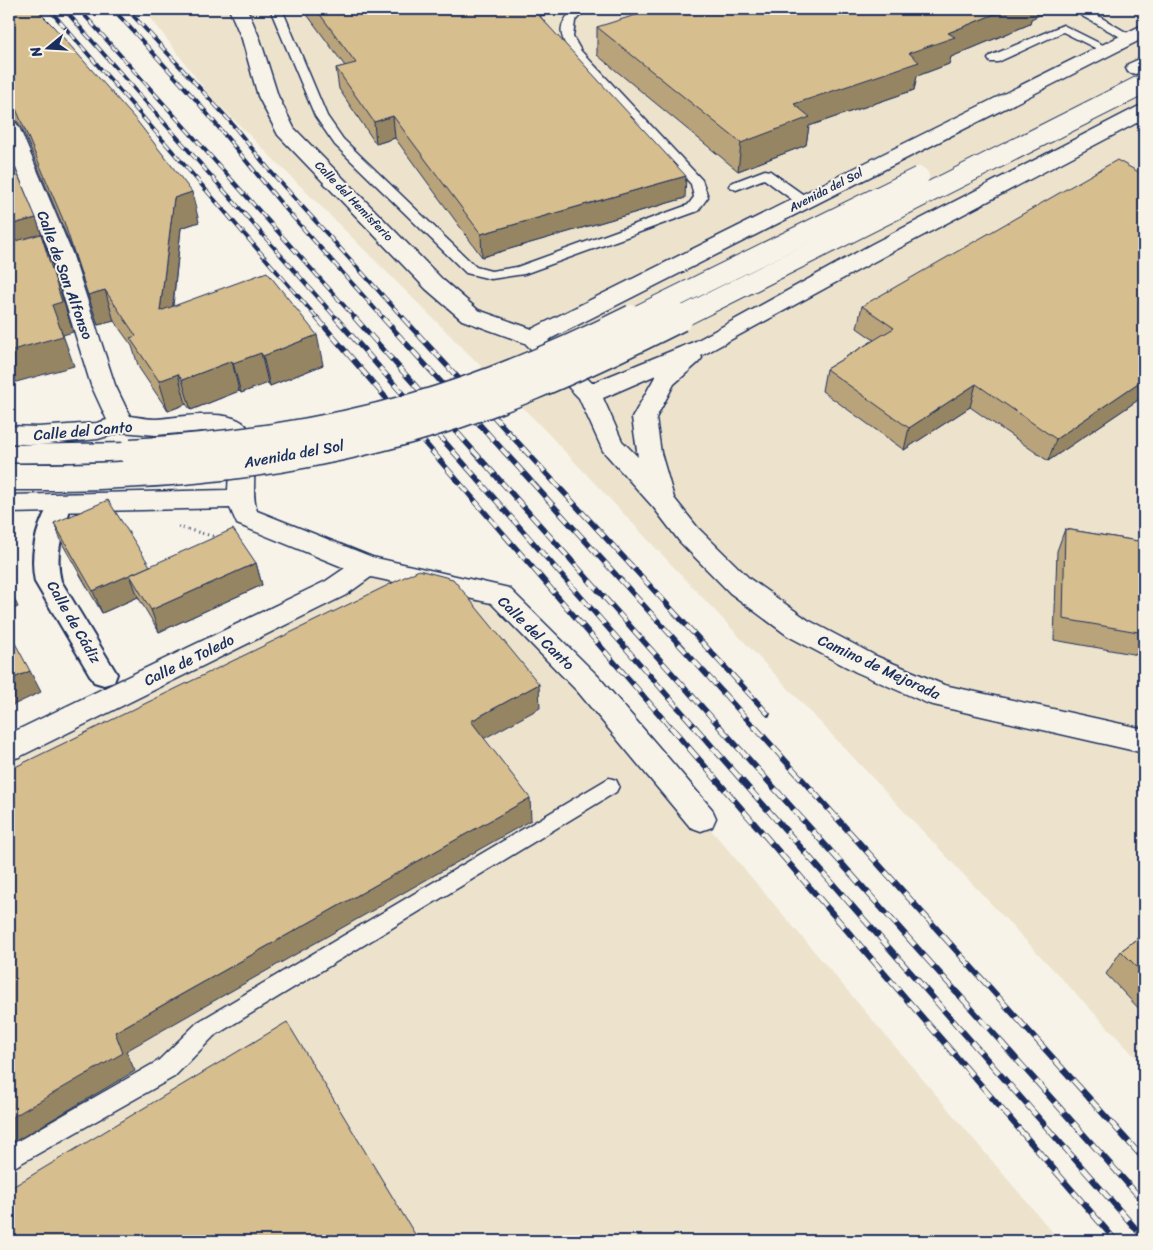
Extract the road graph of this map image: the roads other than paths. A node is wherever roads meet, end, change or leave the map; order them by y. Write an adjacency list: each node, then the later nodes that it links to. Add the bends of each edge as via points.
1 (238, 9): 13 (street, Calle del Hemisferio, via 251,39 268,96 285,131 434,284 470,314)
2 (276, 9): 3 (lane, via 321,116 339,142 472,270 491,275 519,271 693,208 701,197 697,183 576,53 567,37 569,20)
3 (580, 9)
4 (1098, 9): 5 (lane, via 1086,14)
5 (1137, 34): 6 (street, Avenida del Sol)
6 (1107, 50): 7 (lane, via 1063,28); 12 (street, Avenida del Sol)
7 (994, 59)
8 (1141, 72): 18 (street, Avenida del Sol, bridge, via 549,359 484,384 349,423 270,438 131,452); 19 (street, Avenida del Sol, bridge, via 607,355 490,404 357,444 274,460 129,475)
9 (1144, 111): 14 (street, via 880,249)
10 (9, 127): 16 (street, Calle de San Alfonso, via 24,185)
11 (736, 186): 12 (lane, via 765,174)
12 (803, 201): 13 (street, Avenida del Sol)
13 (533, 338): 15 (street)
14 (704, 346): 15 (street); 21 (street, Camino de Mejorada, via 665,379 644,418)
15 (589, 394): 21 (street, Camino de Mejorada, via 612,445)
16 (121, 424): 17 (street, Calle del Canto, via 98,431); 20 (street, Calle del Canto, via 156,427 224,424 238,433 242,472)
17 (9, 435)
18 (9, 454)
19 (9, 477)
20 (240, 499): 22 (street); 24 (street, Calle del Canto, via 246,517)
21 (663, 501): 26 (street, Camino de Mejorada, via 689,535 740,586 798,628 866,664 939,696)
22 (9, 504)
23 (56, 512): 25 (street, Calle de Cádiz, via 44,548 48,582)
24 (367, 566): 27 (street, Calle de Toledo, via 336,588); 29 (street, Calle del Canto, via 499,595 588,684)
25 (104, 674)
26 (1144, 740)
27 (9, 748)
28 (609, 786): 30 (lane, via 206,1029 166,1069)
29 (701, 818)
30 (9, 1159)

